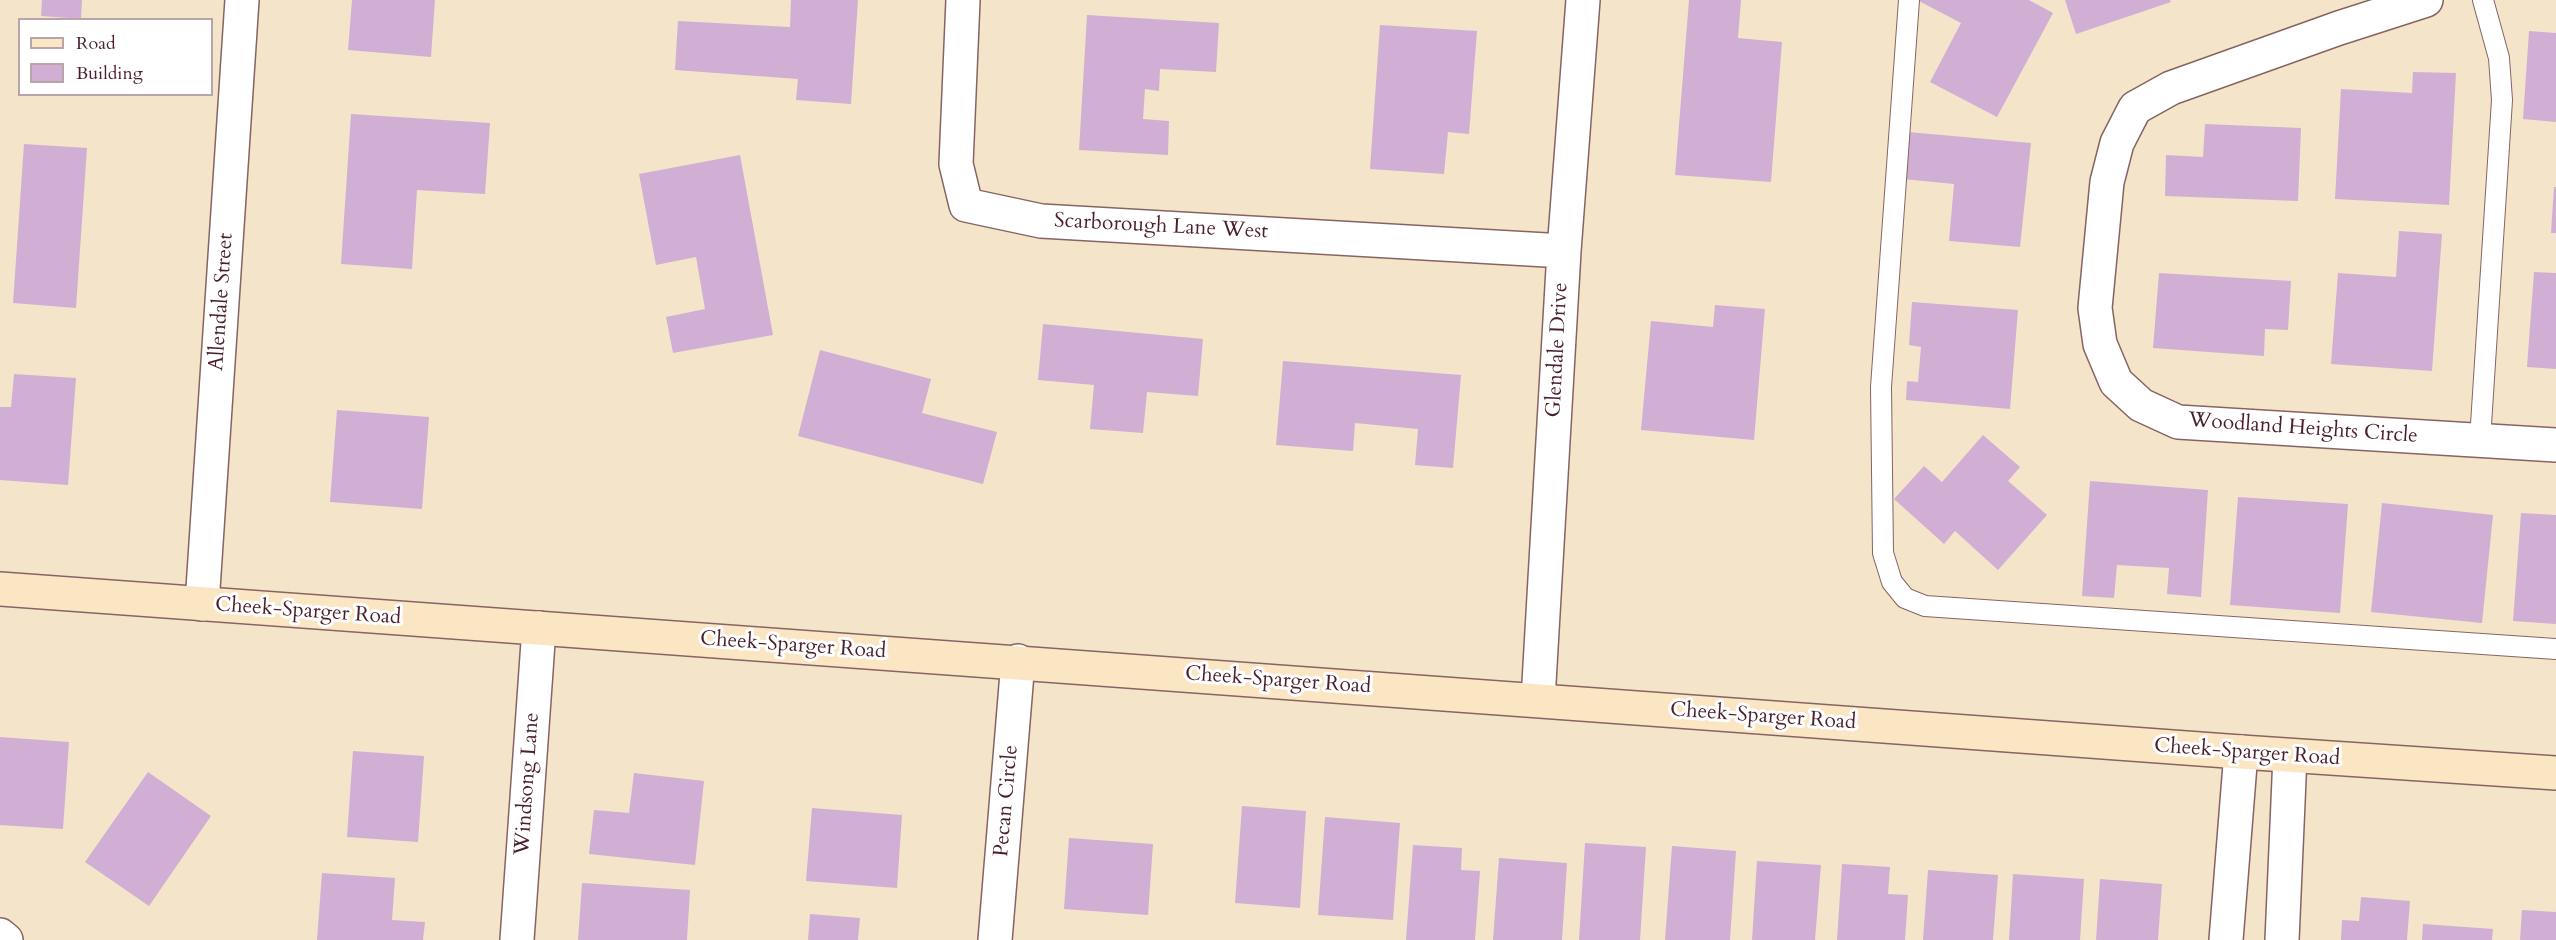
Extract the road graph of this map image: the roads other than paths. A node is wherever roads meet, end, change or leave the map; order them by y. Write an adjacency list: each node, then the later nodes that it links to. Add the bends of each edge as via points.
1 (242, 0): 11 (street, Allendale Street)
2 (963, 0): 7 (street, Scarborough Lane West, via 956,164 966,205 1041,221)
3 (1582, 0): 7 (street, Glendale Drive)
4 (1909, 0): 13 (lane, via 1881,387 1883,553 1892,582 1905,598 1925,606)
5 (2426, 0): 8 (street, Woodland Heights Circle, via 2171,88 2135,108 2117,143 2107,183 2095,308 2100,344 2116,382 2141,405 2178,422)
6 (2483, 0): 8 (lane, via 2499,58 2502,100)
7 (1564, 251): 15 (street, Glendale Drive)
8 (2480, 440): 9 (street, Woodland Heights Circle)
9 (2556, 445)
10 (0, 589): 11 (main road, Cheek-Sparger Road)
11 (202, 604): 12 (main road, Cheek-Sparger Road)
12 (539, 628): 14 (main road, Cheek-Sparger Road); 21 (street, Windsong Lane)
13 (2556, 649)
14 (1018, 661): 15 (main road, Cheek-Sparger Road); 22 (street, Pecan Circle)
15 (1538, 700): 16 (main road, Cheek-Sparger Road)
16 (2241, 753): 17 (main road, Cheek-Sparger Road); 23 (street)
17 (2290, 756): 18 (main road, Cheek-Sparger Road); 24 (street)
18 (2556, 773)
19 (0, 935): 20 (street)
20 (6, 940)
21 (517, 940)
22 (995, 940)
23 (2226, 940)
24 (2282, 940)

